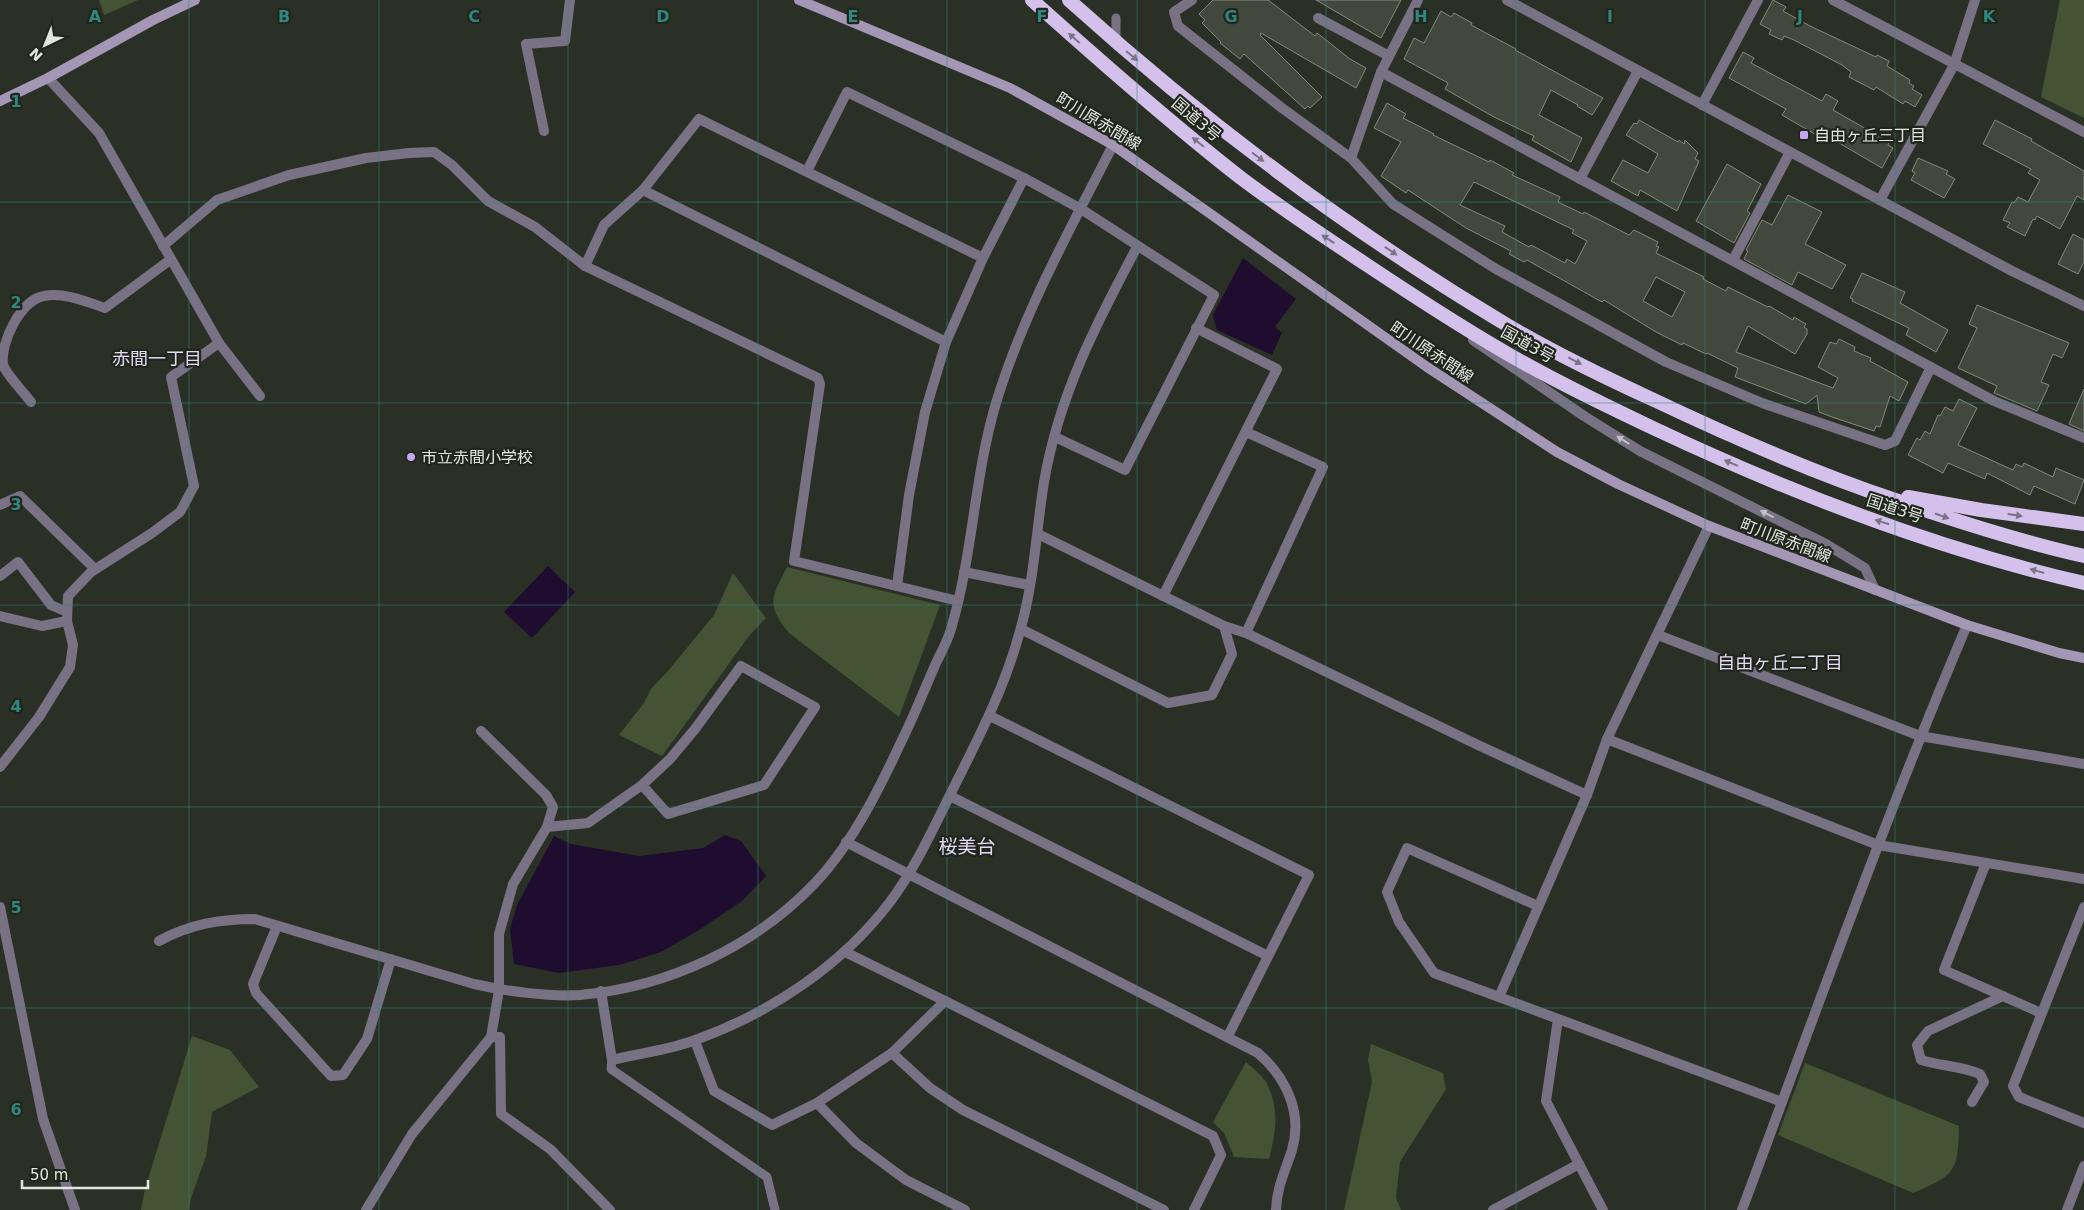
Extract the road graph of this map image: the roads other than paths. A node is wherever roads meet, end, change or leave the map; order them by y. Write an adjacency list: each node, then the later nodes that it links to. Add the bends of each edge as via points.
1 (195, 0): 19 (main road)
2 (570, 0): 22 (street, via 565,40 526,44)
3 (799, 0): 24 (main road, 町川原赤間線, via 1010,88)
4 (1032, 0): 39 (highway, 国道3号, one-way to 4, via 1242,178)
5 (1069, 0): 14 (highway, 国道3号)
6 (1192, 0): 26 (street, via 1174,12 1178,26)
7 (1418, 0): 15 (street)
8 (1507, 0): 17 (street)
9 (1758, 0): 21 (street)
10 (1833, 0): 16 (street)
11 (1975, 0): 16 (street)
12 (1116, 18): 14 (lane)
13 (1318, 18): 15 (street)
14 (1116, 43): 50 (highway, 国道3号, one-way to 50, via 1260,159 1349,224 1510,326 1607,378 1705,424)
15 (1389, 56): 18 (street)
16 (1954, 65): 23 (street); 31 (street)
17 (1638, 71): 21 (street); 29 (street)
18 (1381, 72): 26 (street); 29 (street)
19 (48, 78): 20 (main road); 33 (street, via 99,133)
20 (0, 101)
21 (1702, 105): 25 (street)
22 (544, 131)
23 (2084, 132)
24 (1114, 145): 32 (street); 53 (main road, 町川原赤間線, via 1344,310 1557,452)
25 (1790, 152): 31 (street); 37 (street)
26 (1351, 158): 44 (street, via 1393,204 1496,269 1666,362 1762,402 1885,445 1895,441)
27 (807, 171): 28 (street, via 847,92); 30 (street, via 699,119); 35 (street)
28 (1024, 178): 32 (street); 35 (street)
29 (1580, 179): 37 (street)
30 (642, 190): 38 (street, via 604,225); 42 (street)
31 (1880, 200): 40 (street)
32 (1081, 209): 34 (street); 57 (street, via 1026,322 996,403 987,436)
33 (162, 246): 36 (street); 38 (street, via 217,200 289,175 366,158 434,152 488,201 535,227)
34 (1137, 247): 41 (street, via 1214,294); 48 (street, via 1095,326 1072,380)
35 (983, 258): 42 (street)
36 (170, 260): 43 (street); 46 (street, via 105,308 63,297 45,296 28,302 3,336 1,350 2,364)
37 (1733, 260): 44 (street)
38 (585, 266): 61 (street, via 818,378 820,384 794,561)
39 (1413, 295): 59 (highway, 国道3号, one-way to 39, via 1971,552 1852,512 1703,451 1597,401 1497,348); 62 (street, one-way to 39, via 1865,568 1818,540 1640,451 1492,354)
40 (2084, 306)
41 (1196, 328): 47 (street, via 1277,369); 48 (street, via 1125,470)
42 (946, 342): 61 (street, via 925,412)
43 (219, 343): 45 (street); 56 (street, via 171,377 194,486 180,512)
44 (1931, 367): 49 (street, via 1994,401)
45 (260, 396)
46 (32, 402)
47 (1246, 432): 63 (street); 70 (street, via 1323,467)
48 (1055, 437): 54 (street, via 1044,482)
49 (2084, 438)
50 (1863, 489): 52 (highway, one-way to 52); 55 (highway, 国道3号, one-way to 55, via 1976,528)
51 (0, 505): 56 (street, via 20,496)
52 (2084, 524)
53 (1709, 526): 62 (main road, 町川原赤間線); 71 (street)
54 (1038, 534): 60 (street); 63 (street)
55 (2084, 556)
56 (95, 569): 66 (street, via 68,596)
57 (964, 572): 60 (street); 64 (street)
58 (0, 576): 66 (street, via 18,562 51,605)
59 (2084, 583)
60 (1029, 584): 69 (street)
61 (897, 586): 64 (street)
62 (1874, 590): 67 (main road, 町川原赤間線)
63 (1163, 596): 68 (street)
64 (958, 601): 83 (street, via 951,631 899,746)
65 (0, 616): 66 (street, via 42,626)
66 (67, 617): 78 (street, via 74,645 70,668 39,717)
67 (1967, 625): 72 (main road, 町川原赤間線); 75 (street)
68 (1224, 626): 69 (street, via 1232,654 1212,695 1168,703); 70 (street)
69 (1021, 629): 73 (street)
70 (1246, 633): 80 (street)
71 (1658, 635): 75 (street); 76 (street)
72 (2084, 658)
73 (990, 716): 81 (street); 94 (street, via 1309,875)
74 (481, 731): 82 (street, via 546,795 553,807)
75 (1920, 736): 77 (street); 84 (street)
76 (1607, 739): 80 (street); 84 (street)
77 (2084, 764)
78 (0, 767)
79 (642, 785): 79 (street, via 668,814 764,785 815,707 741,666 695,729); 82 (street, via 588,823)
80 (1587, 794): 88 (street)
81 (950, 796): 86 (street); 94 (street)
82 (547, 827): 96 (street, via 513,884 498,934)
83 (846, 842): 86 (street); 97 (street, via 816,882 784,912 747,938 678,973)
84 (1878, 845): 85 (street); 108 (street)
85 (1986, 863): 87 (street); 98 (street, via 1944,970)
86 (908, 875): 93 (street, via 889,903); 103 (street)
87 (2084, 879)
88 (1538, 906): 99 (street); 99 (street, via 1407,848 1387,892 1398,922 1434,973)
89 (0, 907): 114 (street, via 43,1119)
90 (2084, 907): 101 (street)
91 (277, 926): 92 (street, via 255,919 228,919 178,930); 95 (street); 95 (street, via 253,984 256,993 331,1076 343,1075 367,1039)
92 (159, 940)
93 (845, 952): 100 (street); 105 (street, via 780,1000 740,1022)
94 (1268, 956): 103 (street)
95 (391, 959): 96 (street)
96 (499, 990): 97 (street, via 578,995); 104 (street)
97 (601, 991): 107 (street)
98 (2003, 996): 101 (street); 109 (street, via 1928,1031 1917,1045 1920,1060 1980,1074 1984,1082)
99 (1499, 997): 102 (street)
100 (945, 1002): 106 (street); 120 (street, via 1213,1136 1221,1155)
101 (2042, 1013): 111 (street, via 2013,1086 2019,1097)
102 (1558, 1018): 108 (street); 112 (street, via 1546,1101)
103 (1228, 1036): 121 (street, via 1270,1063 1285,1085 1293,1107 1292,1150 1280,1179)
104 (491, 1037): 115 (street, via 412,1134); 116 (street, via 500,1037 501,1114 550,1149)
105 (695, 1040): 107 (street); 110 (street, via 714,1091 772,1125)
106 (892, 1053): 110 (street); 119 (street, via 930,1088 963,1110)
107 (612, 1060): 117 (lane, via 611,1069 767,1177)
108 (1782, 1102): 124 (street)
109 (1972, 1102)
110 (817, 1103): 118 (street, via 856,1143 906,1180)
111 (2084, 1123)
112 (1579, 1164): 122 (street); 123 (street)
113 (2084, 1166): 125 (street)
114 (75, 1210)
115 (366, 1210)
116 (610, 1210)
117 (775, 1210)
118 (965, 1210)
119 (1164, 1210)
120 (1194, 1210)
121 (1276, 1210)
122 (1493, 1210)
123 (1602, 1210)
124 (1742, 1210)
125 (2068, 1210)

